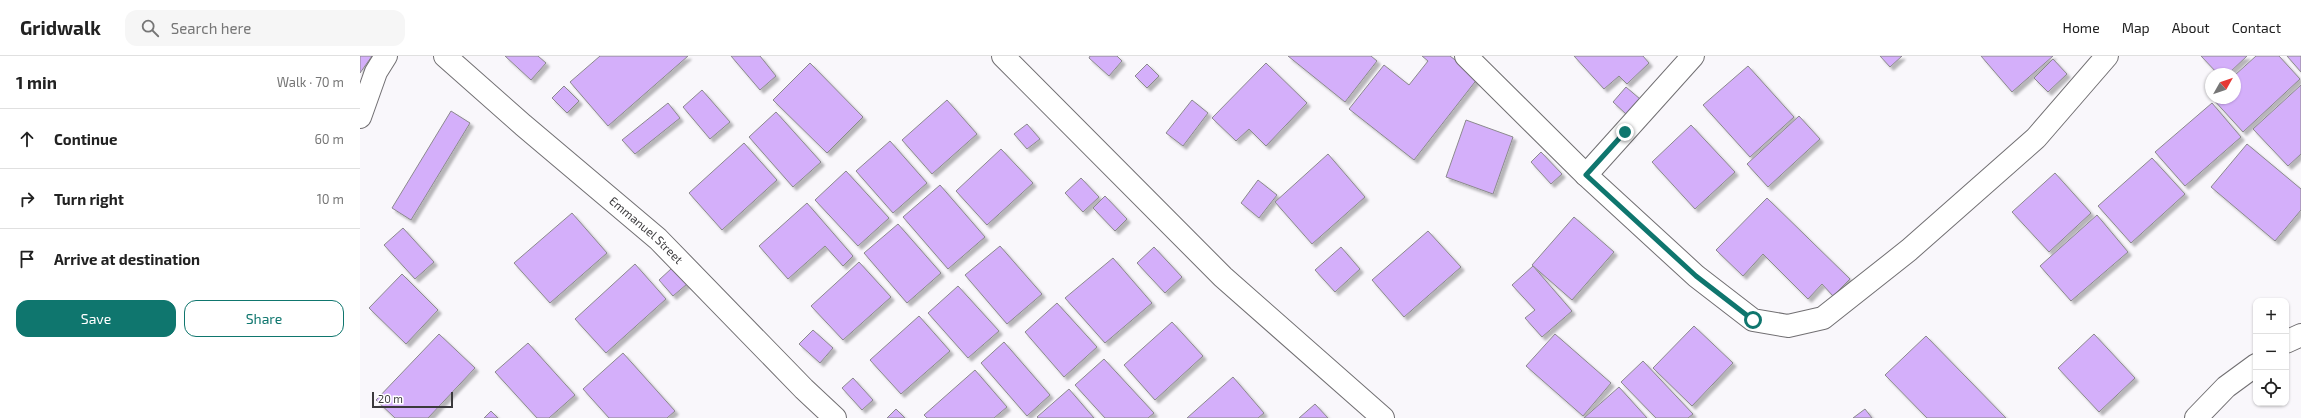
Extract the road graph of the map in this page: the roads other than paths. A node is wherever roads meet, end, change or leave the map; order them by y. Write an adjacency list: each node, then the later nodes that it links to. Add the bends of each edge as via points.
1 (386, 56): 7 (street, via 376,72)
2 (445, 56): 12 (street, Emmanuel Street, via 523,126 658,239 804,390)
3 (1004, 56): 13 (street, via 1223,277)
4 (1466, 56): 8 (street)
5 (1693, 56): 8 (street)
6 (2107, 56): 8 (street, via 2036,138 1909,250 1823,318 1788,326 1753,320 1696,276)
7 (360, 117)
8 (1586, 175)
9 (2301, 335): 10 (street)
10 (2289, 341)
11 (2253, 366): 14 (street, via 2226,387)
12 (835, 418)
13 (1383, 418)
14 (2196, 418)

